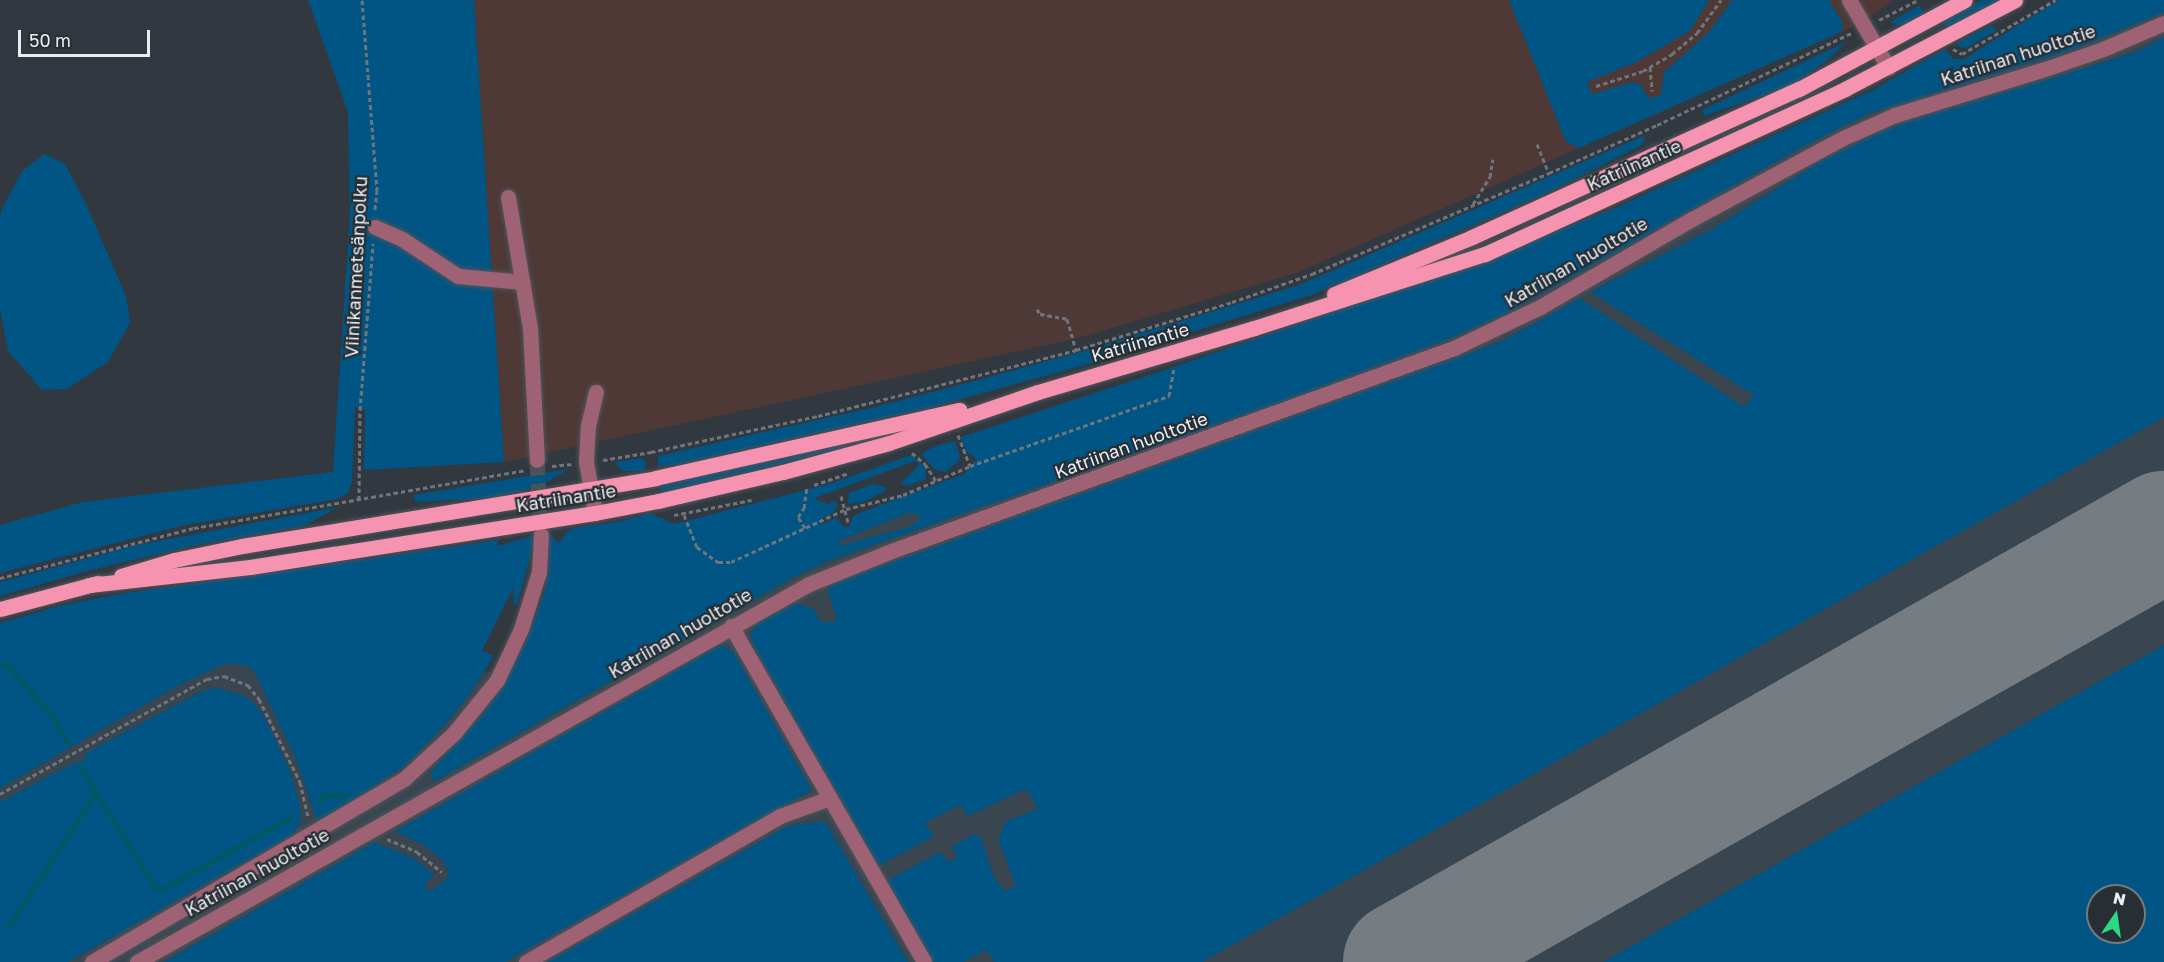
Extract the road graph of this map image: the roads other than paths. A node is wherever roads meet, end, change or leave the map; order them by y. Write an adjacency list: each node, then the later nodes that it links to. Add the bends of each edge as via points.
1 (1849, 0): 5 (lane)
2 (1965, 0): 5 (main road, Katriinantie)
3 (2015, 0): 6 (main road, Katriinantie)
4 (2164, 23): 19 (lane, Katriinan huoltotie, via 2103,49 1895,115 1842,138 1540,307 1454,348 850,566)
5 (1877, 45): 6 (lane); 10 (main road, Katriinantie, via 1788,94 1472,237)
6 (1888, 67): 10 (main road, Katriinantie, via 1485,254)
7 (508, 197): 9 (lane)
8 (375, 227): 9 (lane, via 402,239 458,276)
9 (523, 282): 13 (lane)
10 (1254, 328): 12 (main road, Katriinantie)
11 (596, 392): 14 (lane, via 588,426 586,462)
12 (1038, 392): 14 (main road, Katriinantie, via 655,478); 15 (main road, Katriinantie, via 889,443 783,472)
13 (540, 465)
14 (590, 489): 15 (lane); 17 (main road, Katriinantie, via 242,546 174,560)
15 (595, 513): 17 (main road, Katriinantie, via 250,567)
16 (541, 535): 21 (lane, via 539,572 521,629 497,680 454,733 404,779)
17 (89, 585): 18 (main road, Katriinantie)
18 (0, 609)
19 (731, 626): 20 (lane); 22 (lane, Katriinan huoltotie)
20 (830, 798): 25 (lane, via 780,816); 26 (lane)
21 (309, 836): 22 (lane); 23 (lane)
22 (312, 864): 24 (lane, Katriinan huoltotie)
23 (92, 962)
24 (137, 962)
25 (526, 962)
26 (924, 962)

